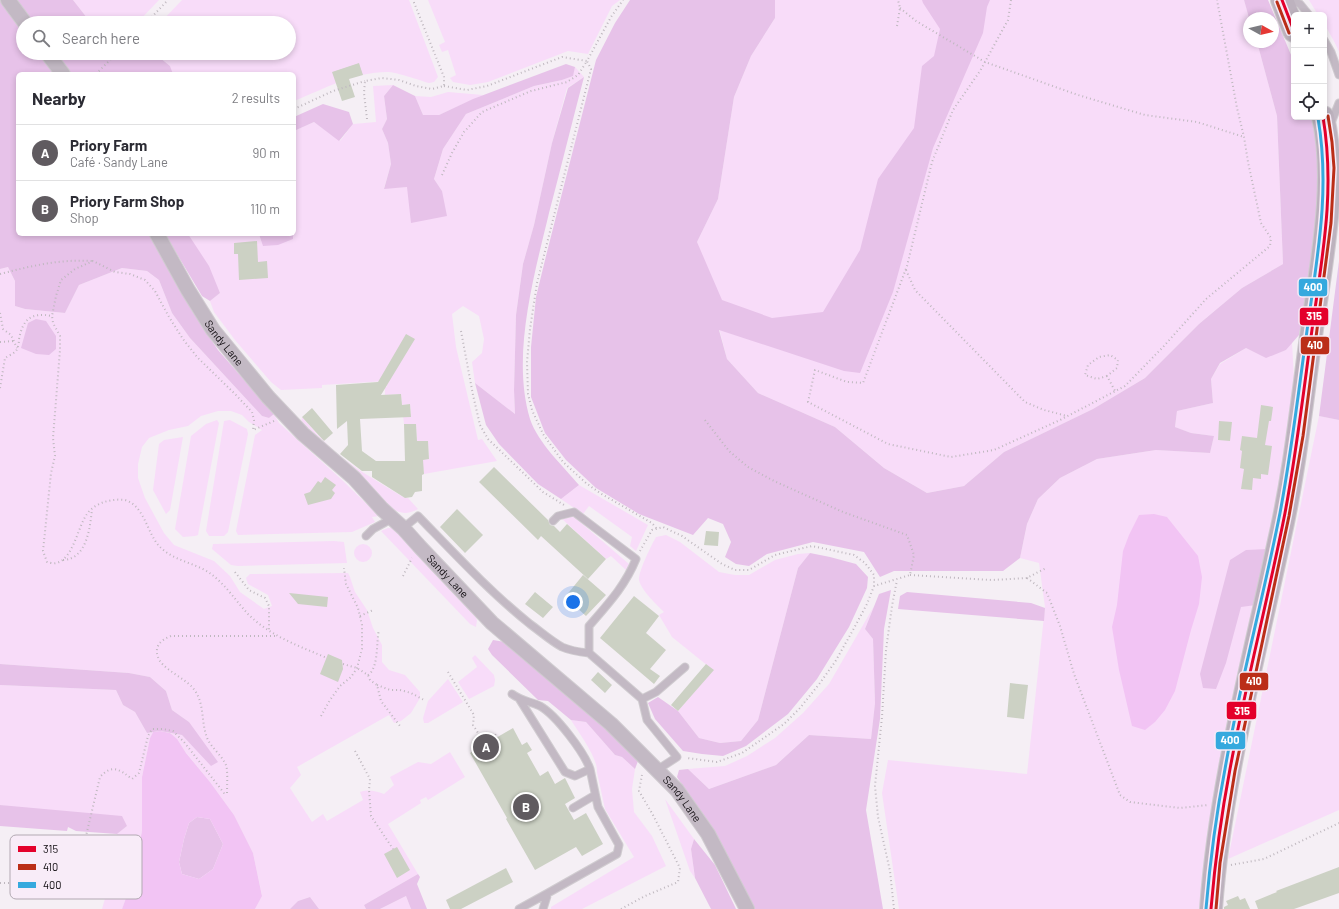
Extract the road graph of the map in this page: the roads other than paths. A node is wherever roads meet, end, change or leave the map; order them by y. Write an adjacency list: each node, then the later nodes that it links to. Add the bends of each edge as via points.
1 (8, 0): 5 (street)
2 (1282, 0): 6 (main road)
3 (1289, 0): 4 (lane, via 1300,4)
4 (1307, 12)
5 (20, 16)
6 (1291, 23)
7 (1327, 46): 10 (lane)
8 (52, 60): 9 (street)
9 (61, 72)
10 (1339, 75)
11 (1339, 103): 12 (lane)
12 (1325, 125): 30 (main road, via 1329,194 1296,450 1280,539 1240,715 1214,867)
13 (158, 236): 15 (street, Sandy Lane, via 213,330 268,397 303,434 354,478)
14 (553, 521): 17 (lane, via 558,516 574,512 636,558 630,574 617,594 589,626)
15 (398, 523): 16 (lane, via 373,530); 17 (lane, via 418,516 527,622 564,648 574,652); 23 (street, Sandy Lane, via 492,623 611,724)
16 (366, 536)
17 (589, 652): 20 (lane)
18 (685, 667): 20 (lane, via 656,692)
19 (512, 694): 21 (lane)
20 (642, 699): 23 (lane, via 647,720 677,757)
21 (520, 700): 22 (lane, via 540,706 558,721 587,759); 22 (lane, via 565,772 575,776)
22 (590, 769): 24 (lane)
23 (657, 770): 29 (street, Sandy Lane, via 677,790 708,834)
24 (595, 795): 25 (lane); 26 (lane, via 598,807 619,846 617,854)
25 (573, 808)
26 (548, 893): 27 (lane); 28 (lane)
27 (519, 909)
28 (543, 909)
29 (747, 909)
30 (1212, 909)

